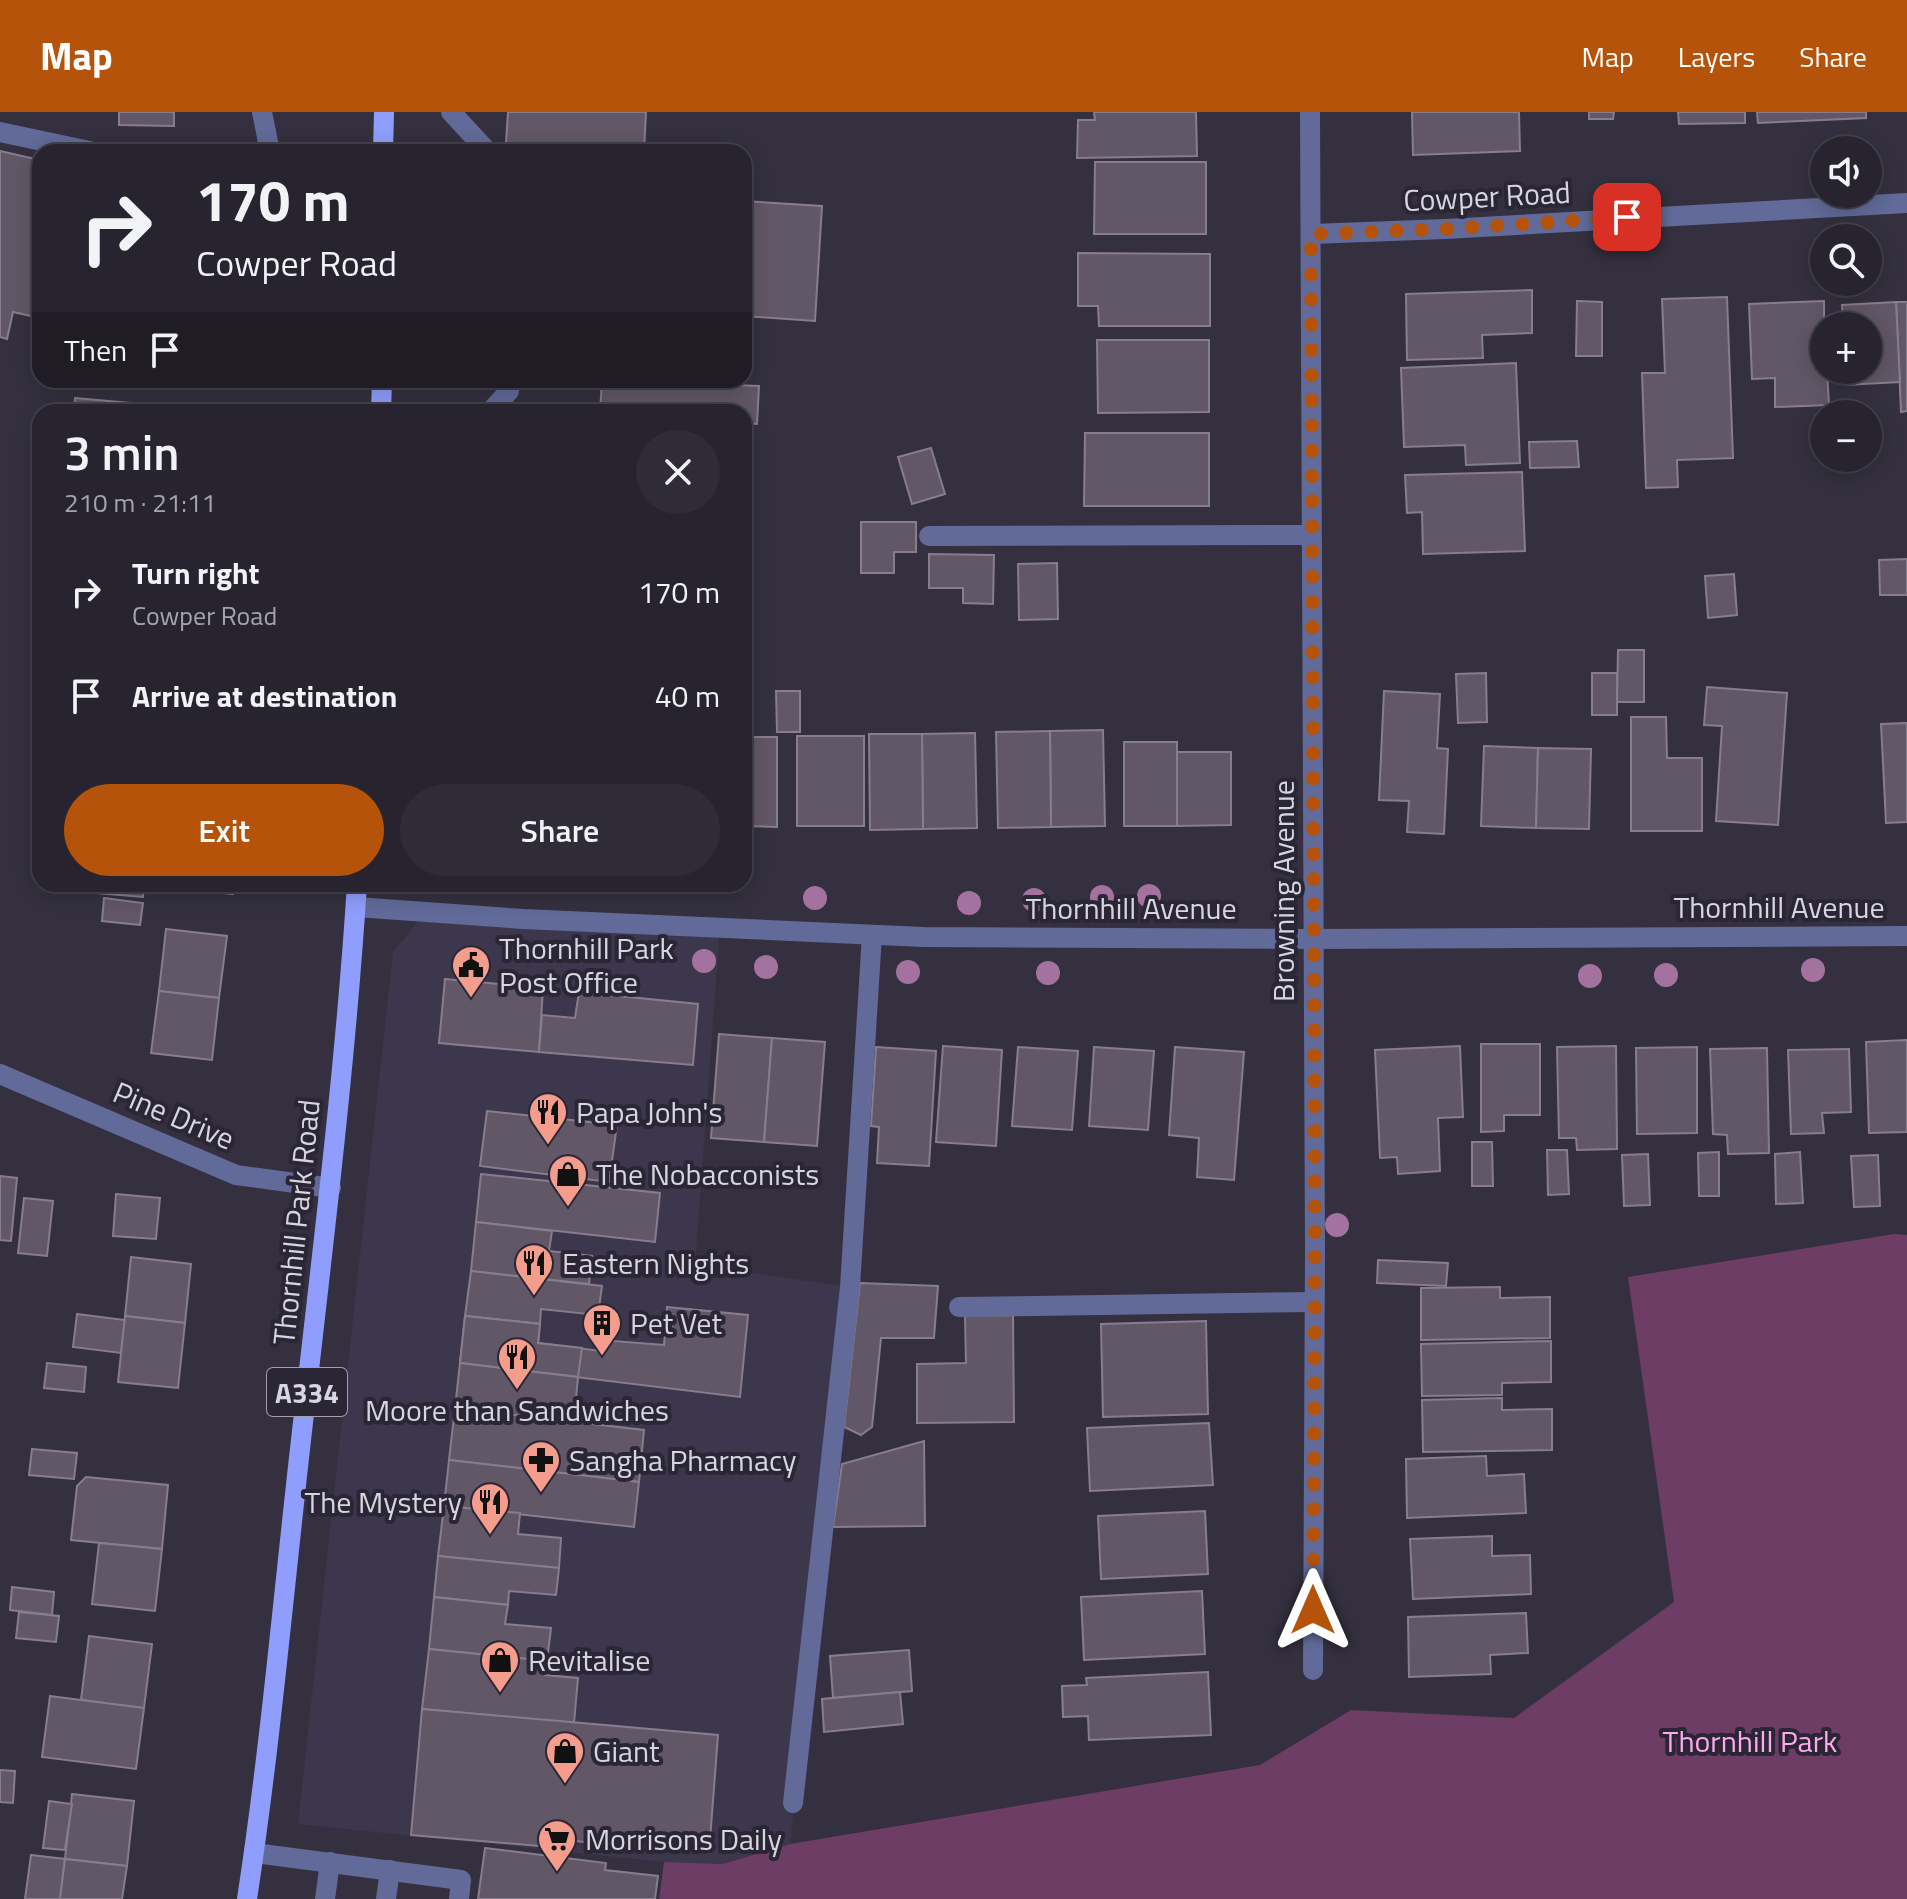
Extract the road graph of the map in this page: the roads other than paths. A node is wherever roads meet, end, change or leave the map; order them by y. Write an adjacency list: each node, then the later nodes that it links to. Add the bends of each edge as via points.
1 (262, 112): 7 (street)
2 (384, 112): 8 (main road)
3 (451, 112): 9 (street)
4 (1310, 112): 11 (street, Browning Avenue)
5 (0, 132): 6 (street)
6 (56, 144)
7 (268, 144)
8 (383, 144)
9 (481, 144)
10 (1907, 203): 11 (street, Cowper Road)
11 (1311, 234): 14 (street, Browning Avenue)
12 (509, 388): 13 (street)
13 (497, 404)
14 (1311, 535): 15 (street); 20 (street, Browning Avenue)
15 (929, 536)
16 (357, 892): 17 (main road, Thornhill Park Road / A334)
17 (356, 907): 18 (street, Thornhill Avenue); 22 (main road, Thornhill Park Road / A334)
18 (872, 935): 20 (street, Thornhill Avenue); 26 (street, via 850,1287)
19 (1907, 936): 20 (street, Thornhill Avenue)
20 (1313, 939): 23 (street, Browning Avenue)
21 (0, 1074): 22 (street, Pine Drive, via 236,1175)
22 (331, 1188): 27 (main road, Thornhill Park Road / A334)
23 (1314, 1302): 24 (street); 25 (street, Browning Avenue)
24 (959, 1307)
25 (1313, 1670)
26 (793, 1803)
27 (254, 1853): 28 (street); 30 (main road, Thornhill Park Road / A334)
28 (330, 1862): 29 (street); 31 (street)
29 (390, 1870): 32 (street); 33 (street, via 461,1880)
30 (247, 1899)
31 (325, 1899)
32 (386, 1899)
33 (459, 1899)

